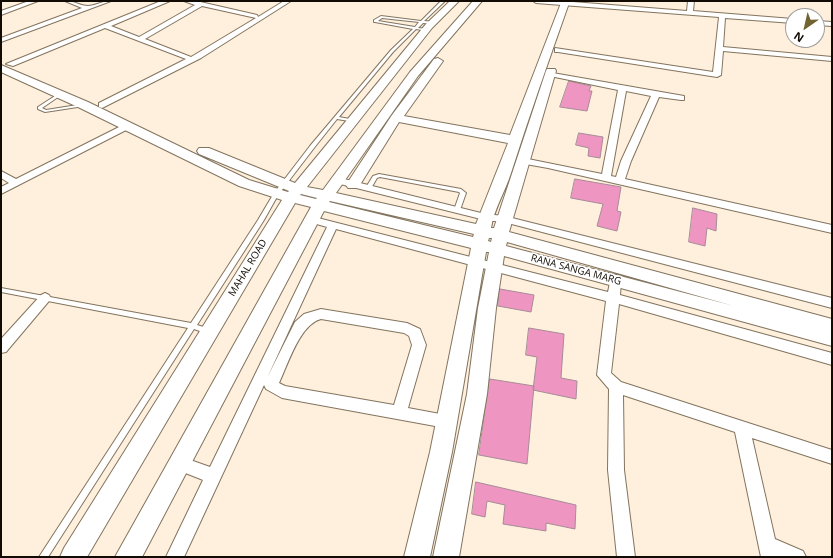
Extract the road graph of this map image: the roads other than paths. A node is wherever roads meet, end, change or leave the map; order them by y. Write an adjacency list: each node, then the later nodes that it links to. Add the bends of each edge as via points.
1 (32, 1): 18 (street)
2 (68, 1): 17 (street)
3 (108, 1): 17 (street)
4 (167, 1): 24 (street)
5 (187, 1): 16 (street)
6 (279, 1): 20 (street)
7 (288, 1): 38 (street, via 198,56)
8 (443, 1): 23 (lane)
9 (455, 1): 23 (main road, MAHAL ROAD)
10 (478, 1): 33 (main road, via 436,47)
11 (490, 1): 33 (main road)
12 (536, 1): 14 (street)
13 (691, 1): 19 (street)
14 (570, 3): 15 (street); 28 (main road); 41 (main road)
15 (605, 3): 19 (street)
16 (201, 4): 20 (street); 25 (street)
17 (88, 8): 26 (street)
18 (1, 12)
19 (690, 13): 21 (street)
20 (255, 16): 29 (street)
21 (722, 16): 22 (street); 27 (street)
22 (785, 20)
23 (424, 25): 23 (lane, via 374,21 384,17); 50 (main road, MAHAL ROAD)
24 (105, 26): 25 (street); 31 (street)
25 (140, 39): 29 (street)
26 (1, 40)
27 (720, 49): 28 (street, via 717,75); 30 (street)
28 (558, 50): 32 (main road)
29 (187, 57): 38 (street)
30 (832, 59)
31 (4, 64): 35 (main road); 38 (main road)
32 (550, 74): 34 (street); 42 (main road)
33 (414, 83): 39 (main road); 45 (main road)
34 (622, 88): 36 (street); 44 (street)
35 (59, 94): 38 (main road); 38 (lane, via 39,108 46,111)
36 (656, 94): 37 (street); 46 (street, via 626,161)
37 (680, 98)
38 (94, 104): 40 (main road); 50 (main road, via 208,153)
39 (396, 118): 41 (main road); 48 (main road)
40 (127, 126): 47 (street); 50 (main road, via 244,183)
41 (514, 140): 56 (main road)
42 (522, 161): 44 (street); 57 (main road)
43 (1, 174): 47 (street)
44 (606, 178): 46 (street)
45 (336, 180): 48 (street); 52 (main road)
46 (620, 181): 55 (street)
47 (16, 183): 51 (street)
48 (353, 185): 49 (street)
49 (368, 188): 53 (street); 53 (lane, via 379,175 461,191 463,193)
50 (287, 191): 52 (main road, RANA SANGA MARG); 65 (lane); 67 (main road, MAHAL ROAD)
51 (1, 192)
52 (318, 207): 54 (street); 56 (main road, RANA SANGA MARG); 77 (main road)
53 (456, 210): 56 (street)
54 (333, 225): 58 (street); 71 (street)
55 (832, 229)
56 (483, 231): 57 (main road, RANA SANGA MARG); 57 (street); 58 (main road)
57 (500, 234): 59 (main road); 60 (main road, RANA SANGA MARG); 64 (street); 66 (main road, RANA SANGA MARG)
58 (476, 263): 59 (street); 74 (main road)
59 (493, 267): 63 (street); 85 (main road, via 477,394)
60 (615, 281): 63 (street); 68 (main road, RANA SANGA MARG)
61 (1, 290): 62 (lane)
62 (45, 298): 65 (lane); 69 (street)
63 (613, 298): 70 (street); 72 (street, via 604,375)
64 (832, 303)
65 (192, 326): 67 (lane); 80 (lane)
66 (832, 326)
67 (209, 332): 81 (main road, MAHAL ROAD)
68 (832, 340)
69 (1, 348)
70 (832, 359)
71 (264, 383): 73 (street, via 282,392); 73 (street, via 300,326 309,317 321,314 407,328 415,333 418,345); 78 (street)
72 (616, 387): 75 (street); 86 (street, via 616,470)
73 (398, 413): 74 (street)
74 (446, 421): 84 (main road)
75 (742, 429): 76 (street); 79 (street)
76 (832, 457)
77 (179, 463): 78 (street); 82 (main road)
78 (213, 476): 83 (street)
79 (768, 551): 87 (street)
80 (43, 557)
81 (73, 557)
82 (128, 557)
83 (175, 557)
84 (417, 557)
85 (446, 557)
86 (626, 557)
87 (797, 557)

